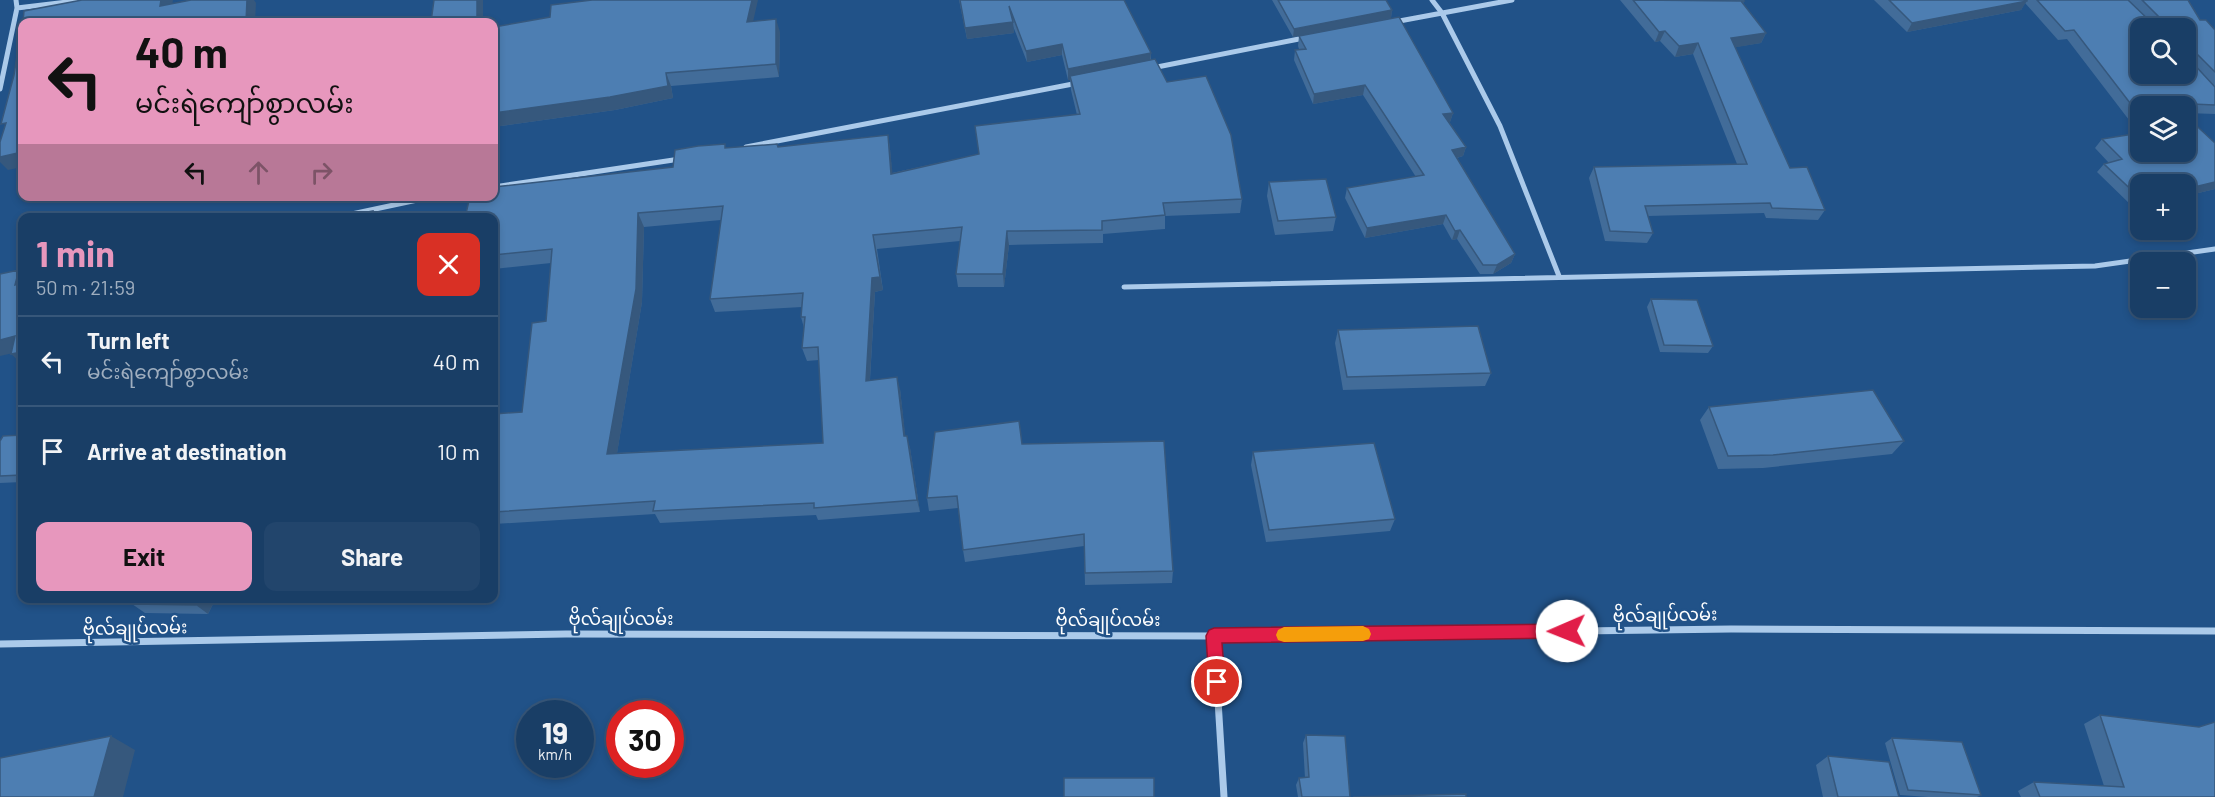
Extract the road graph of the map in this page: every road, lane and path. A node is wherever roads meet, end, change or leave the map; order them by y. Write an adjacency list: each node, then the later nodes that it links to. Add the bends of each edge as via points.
1 (16, 0): 5 (street)
2 (84, 0): 5 (street)
3 (1432, 0): 6 (street)
4 (1512, 0): 6 (street)
5 (17, 8): 11 (street)
6 (1442, 13): 7 (street); 18 (street, via 1500,126)
7 (1388, 23)
8 (1312, 36): 9 (street)
9 (1150, 68)
10 (1080, 82): 12 (street)
11 (0, 89)
12 (741, 148)
13 (683, 159): 14 (street)
14 (498, 186)
15 (413, 201): 16 (street)
16 (356, 213)
17 (2215, 249): 18 (street, via 2095,266)
18 (1559, 276): 19 (street)
19 (1124, 287)
20 (2215, 631): 21 (street, ဗိုလ်ချုပ်လမ်း, via 1731,629)
21 (1214, 636): 22 (street, ဗိုလ်ချုပ်လမ်း, via 566,634); 23 (street)
22 (0, 644)
23 (1224, 797)

